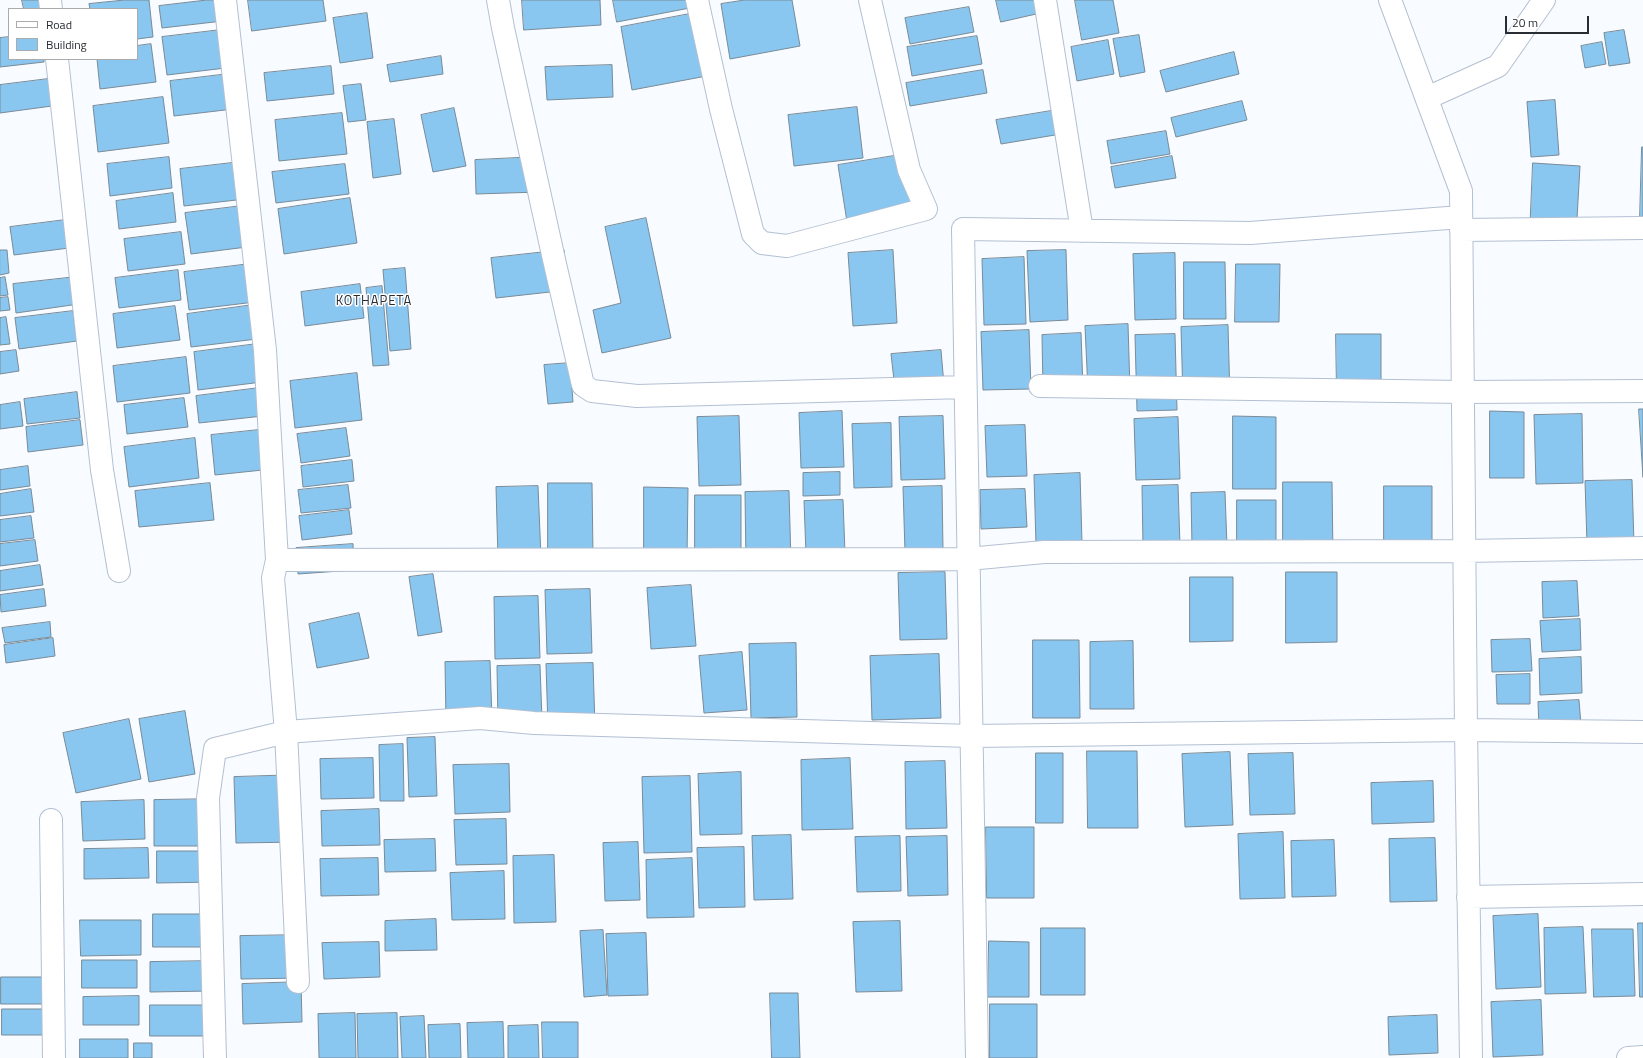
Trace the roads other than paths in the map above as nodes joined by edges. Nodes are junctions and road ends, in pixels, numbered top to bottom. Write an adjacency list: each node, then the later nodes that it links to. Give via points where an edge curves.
1 (225, 0): 20 (street, via 265,350)
2 (498, 0): 14 (street, via 583,385 592,391 637,396)
3 (697, 0): 4 (street, via 721,109 753,234 762,243 787,246 926,209 909,170)
4 (870, 0)
5 (1045, 0): 12 (street)
6 (1390, 0): 9 (street)
7 (1544, 0): 9 (street, via 1498,66)
8 (57, 60): 21 (street, via 102,470)
9 (1426, 98): 10 (street, via 1461,191)
10 (1461, 223): 11 (street); 12 (street, via 1250,233); 16 (street)
11 (1643, 228)
12 (1082, 231): 14 (street, via 963,229)
13 (1040, 386): 16 (street)
14 (965, 387): 19 (street)
15 (1643, 391): 16 (street)
16 (1463, 392): 18 (street)
17 (1643, 548): 18 (street)
18 (1464, 551): 19 (street, via 1044,552); 22 (street)
19 (968, 558): 20 (street); 25 (street)
20 (277, 560): 23 (street, via 273,578)
21 (119, 571)
22 (1466, 730): 24 (street); 25 (street); 28 (street)
23 (286, 732): 25 (street, via 480,718 534,723); 29 (street); 32 (street, via 215,750 208,798)
24 (1643, 732)
25 (971, 736): 33 (street)
26 (50, 820): 31 (street)
27 (1643, 894): 28 (street)
28 (1468, 897): 34 (street)
29 (298, 982)
30 (1643, 1057): 35 (street)
31 (54, 1058)
32 (214, 1058)
33 (977, 1058)
34 (1471, 1058)
35 (1628, 1058)

